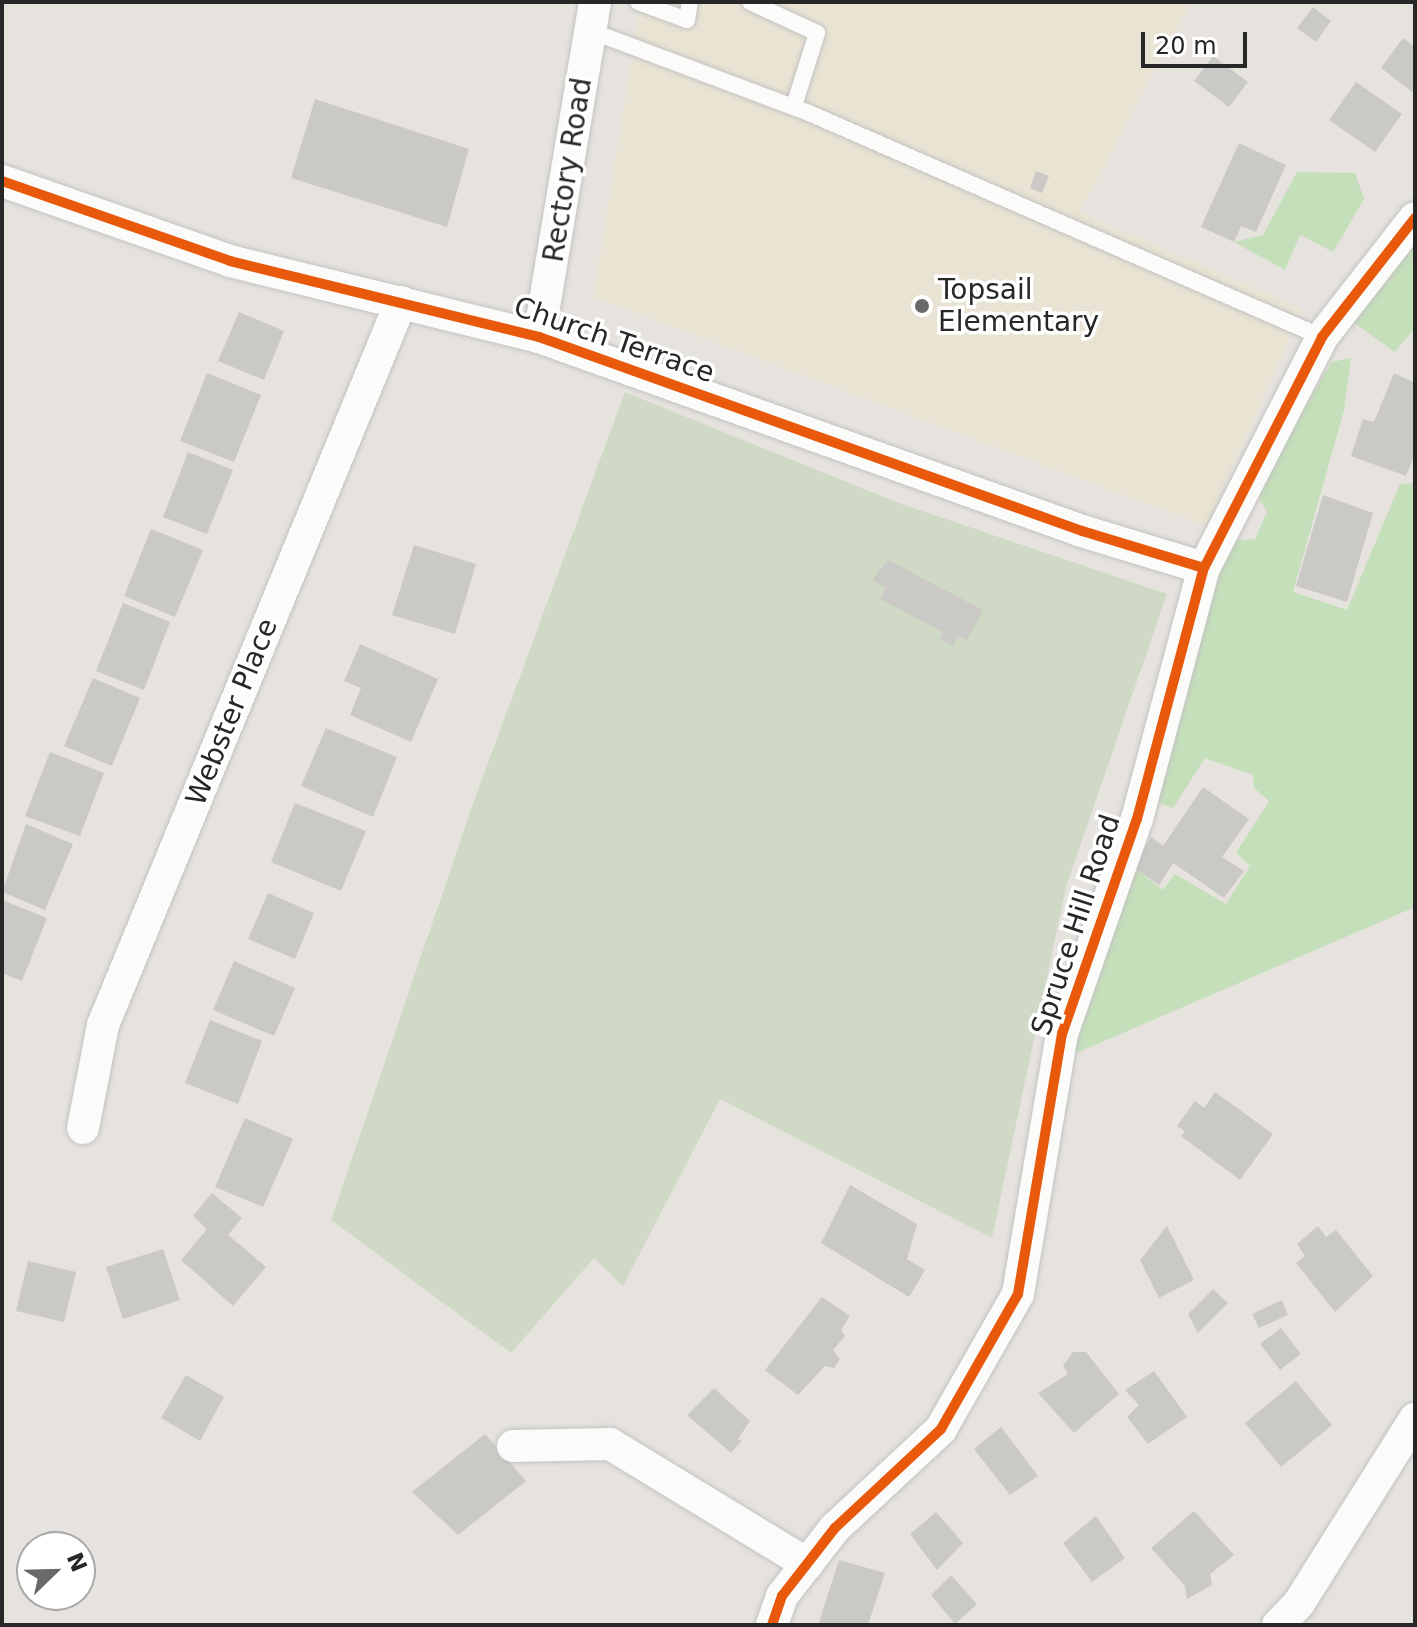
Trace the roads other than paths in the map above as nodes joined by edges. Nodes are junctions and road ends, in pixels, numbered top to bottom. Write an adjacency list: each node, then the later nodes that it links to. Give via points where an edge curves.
1 (638, 2): 2 (lane, via 687,20)
2 (690, 2)
3 (750, 2): 5 (lane, via 817,33)
4 (593, 16): 5 (lane); 9 (street, Rectory Road)
5 (794, 106): 10 (lane)
6 (2, 181): 8 (street, Church Terrace, via 230,261)
7 (1415, 218): 10 (street, Spruce Hill Road)
8 (401, 302): 9 (street, Church Terrace); 12 (street, Webster Place, via 103,1025)
9 (539, 337): 11 (street, Church Terrace, via 1082,531)
10 (1322, 337): 11 (street, Spruce Hill Road)
11 (1204, 568): 15 (street, Spruce Hill Road, via 1137,819 1062,1034 1018,1294 941,1429 835,1528)
12 (83, 1128)
13 (1415, 1419): 17 (street, via 1299,1603)
14 (513, 1446): 15 (street, via 610,1444)
15 (807, 1564): 16 (street, Spruce Hill Road, via 782,1596)
16 (772, 1625)
17 (1278, 1625)

